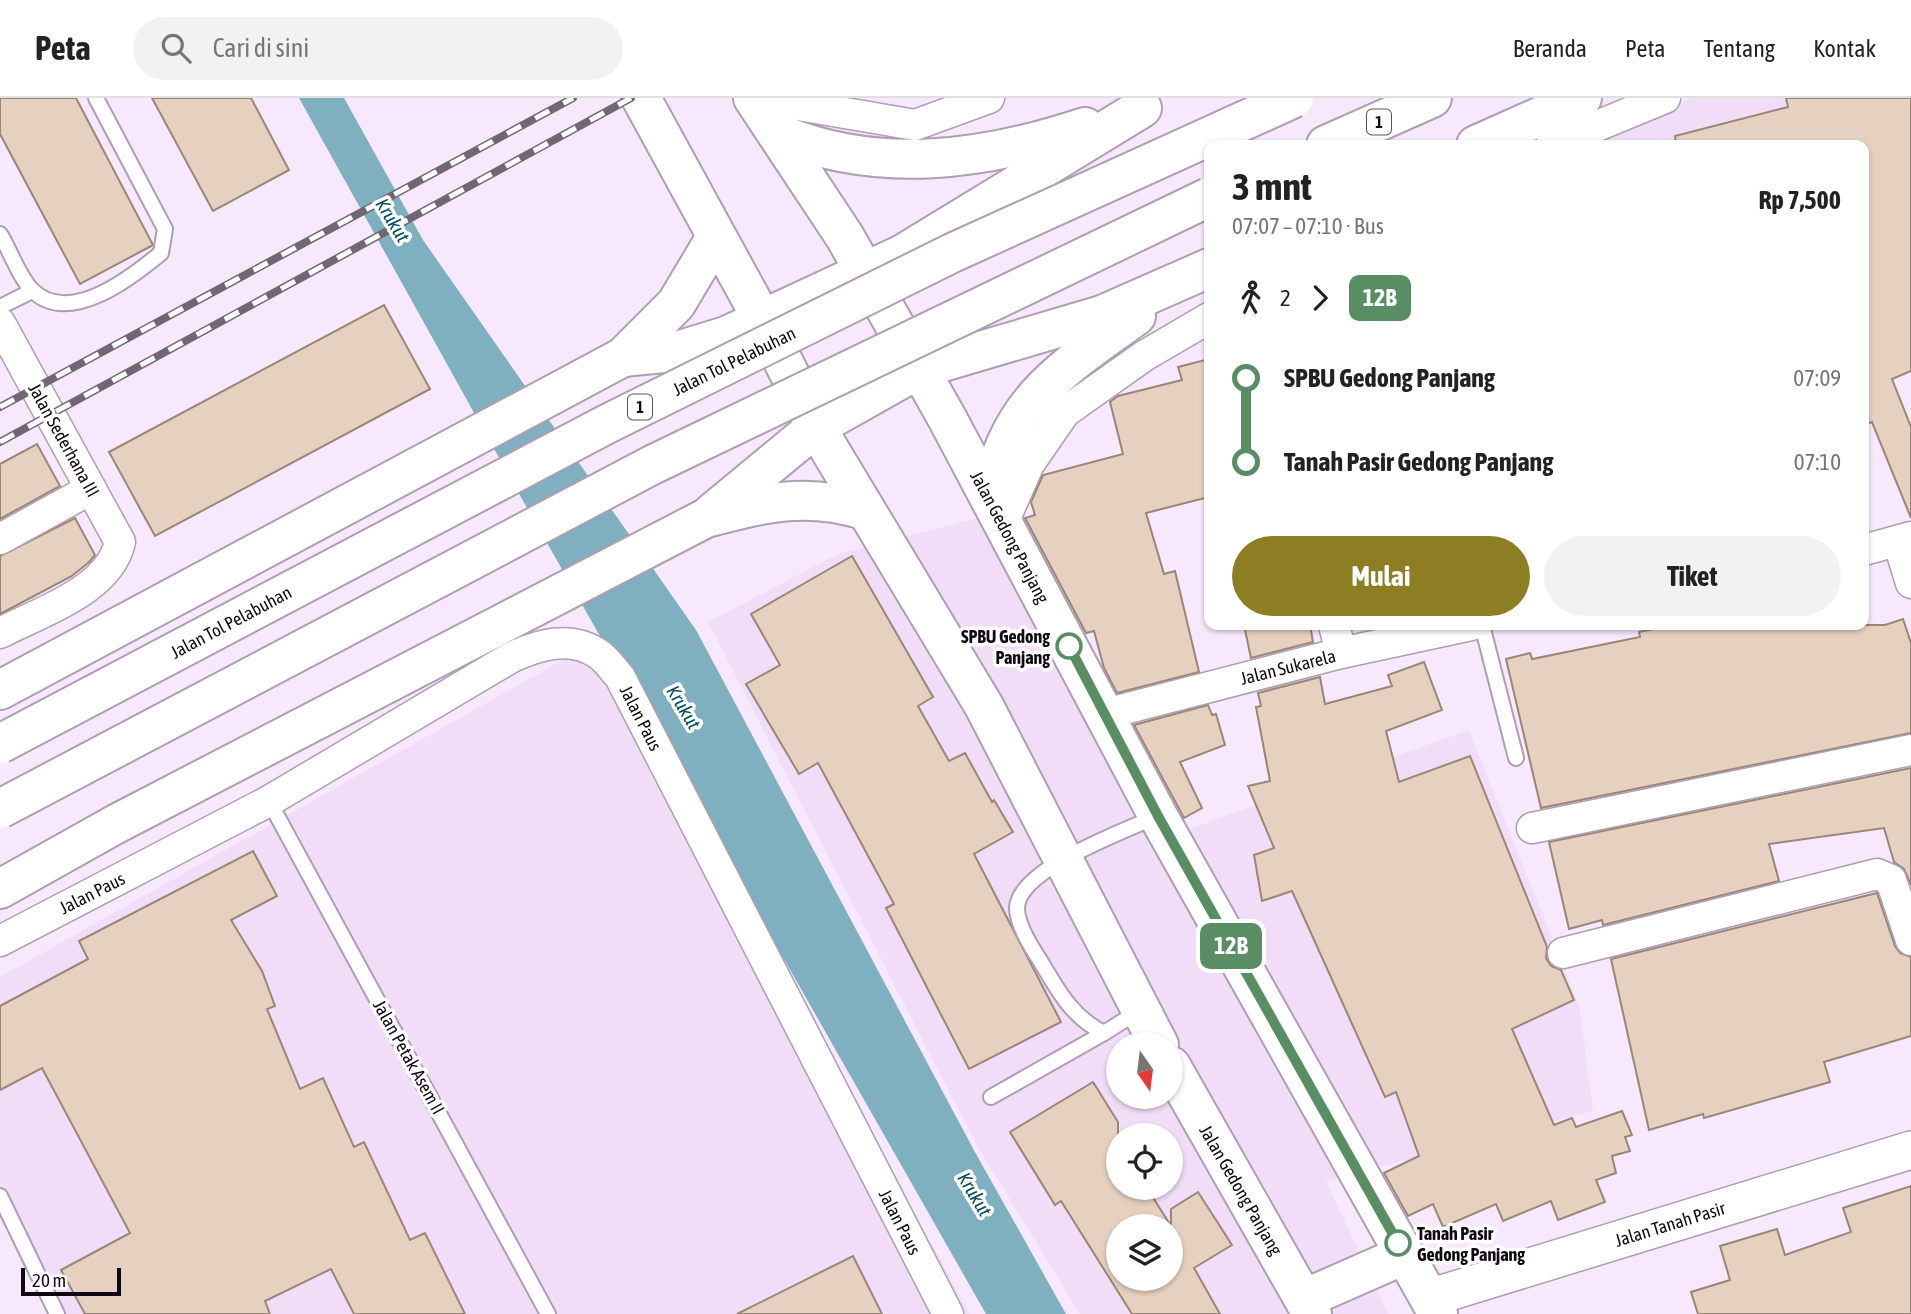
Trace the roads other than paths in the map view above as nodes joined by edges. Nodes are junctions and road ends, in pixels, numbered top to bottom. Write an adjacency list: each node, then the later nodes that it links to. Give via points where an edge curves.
1 (96, 98): 19 (lane, via 165,229 161,253 133,276 83,301 60,305)
2 (642, 98): 16 (main road)
3 (756, 98): 4 (street, via 915,125); 10 (main road, Jalan Gedong Panjang)
4 (989, 98)
5 (1294, 98): 41 (main road, Jalan Tol Pelabuhan / 1, bridge, via 952,253 607,424)
6 (1432, 98): 11 (main road, 1)
7 (1582, 98): 12 (main road)
8 (1665, 98): 13 (street)
9 (1153, 103): 10 (main road, via 1025,146 900,160 852,156); 17 (main road, via 961,221)
10 (780, 134): 17 (main road, Jalan Gedong Panjang)
11 (1337, 140)
12 (1487, 140)
13 (1563, 140)
14 (1204, 199): 45 (main road, bridge, via 652,465)
15 (0, 234): 19 (lane)
16 (716, 237): 21 (main road); 24 (main road, via 676,304)
17 (864, 272): 21 (main road); 25 (main road, Jalan Gedong Panjang)
18 (1201, 273): 25 (main road, via 1102,315); 29 (main road, via 1069,364 1034,395 1002,451)
19 (32, 291): 20 (lane)
20 (0, 307)
21 (762, 319): 24 (main road, via 674,352); 26 (main road)
22 (1204, 321): 29 (street, via 1144,356 1065,412)
23 (0, 323): 27 (street, Jalan Sederhana III)
24 (614, 362): 39 (main road)
25 (919, 369): 26 (main road); 29 (main road, Jalan Gedong Panjang)
26 (816, 427): 28 (main road); 30 (main road)
27 (91, 489): 31 (street); 37 (street, Jalan Sederhana III, via 118,536 116,557 88,588)
28 (864, 510): 30 (main road, via 823,499 774,503); 48 (main road, via 984,706)
29 (996, 510): 40 (main road, Jalan Gedong Panjang)
30 (696, 523): 49 (main road)
31 (0, 539)
32 (1905, 539): 33 (street); 34 (street)
33 (1869, 549)
34 (1911, 583)
35 (1423, 630): 38 (street, Jalan Sukarela)
36 (1483, 630): 43 (lane)
37 (0, 633)
38 (1337, 639): 40 (street, Jalan Sukarela)
39 (0, 690)
40 (1105, 714): 46 (main road, Jalan Gedong Panjang)
41 (0, 744)
42 (1911, 750): 47 (street)
43 (1517, 758)
44 (269, 801): 51 (street, Jalan Paus); 64 (lane, Jalan Petak Asem II); 65 (street, Jalan Paus, via 539,644 570,643 597,653 620,677)
45 (0, 809)
46 (1158, 816): 48 (lane); 60 (main road, Jalan Gedong Panjang)
47 (1532, 828)
48 (1062, 860): 53 (main road); 55 (lane, via 1022,891 1017,909 1037,956 1068,1006 1083,1023)
49 (0, 889)
50 (1911, 940): 52 (street, via 1891,880 1877,874)
51 (0, 941)
52 (1563, 953)
53 (1139, 1011): 54 (main road); 55 (lane)
54 (1151, 1032)
55 (1104, 1033): 57 (lane)
56 (1183, 1087): 62 (main road, Jalan Gedong Panjang)
57 (991, 1097)
58 (1911, 1150): 61 (street, Jalan Tanah Pasir)
59 (0, 1196): 63 (lane)
60 (1404, 1255): 61 (main road, Jalan Gedong Panjang); 62 (main road)
61 (1434, 1306)
62 (1308, 1307)
63 (57, 1314)
64 (548, 1314)
65 (948, 1314)

